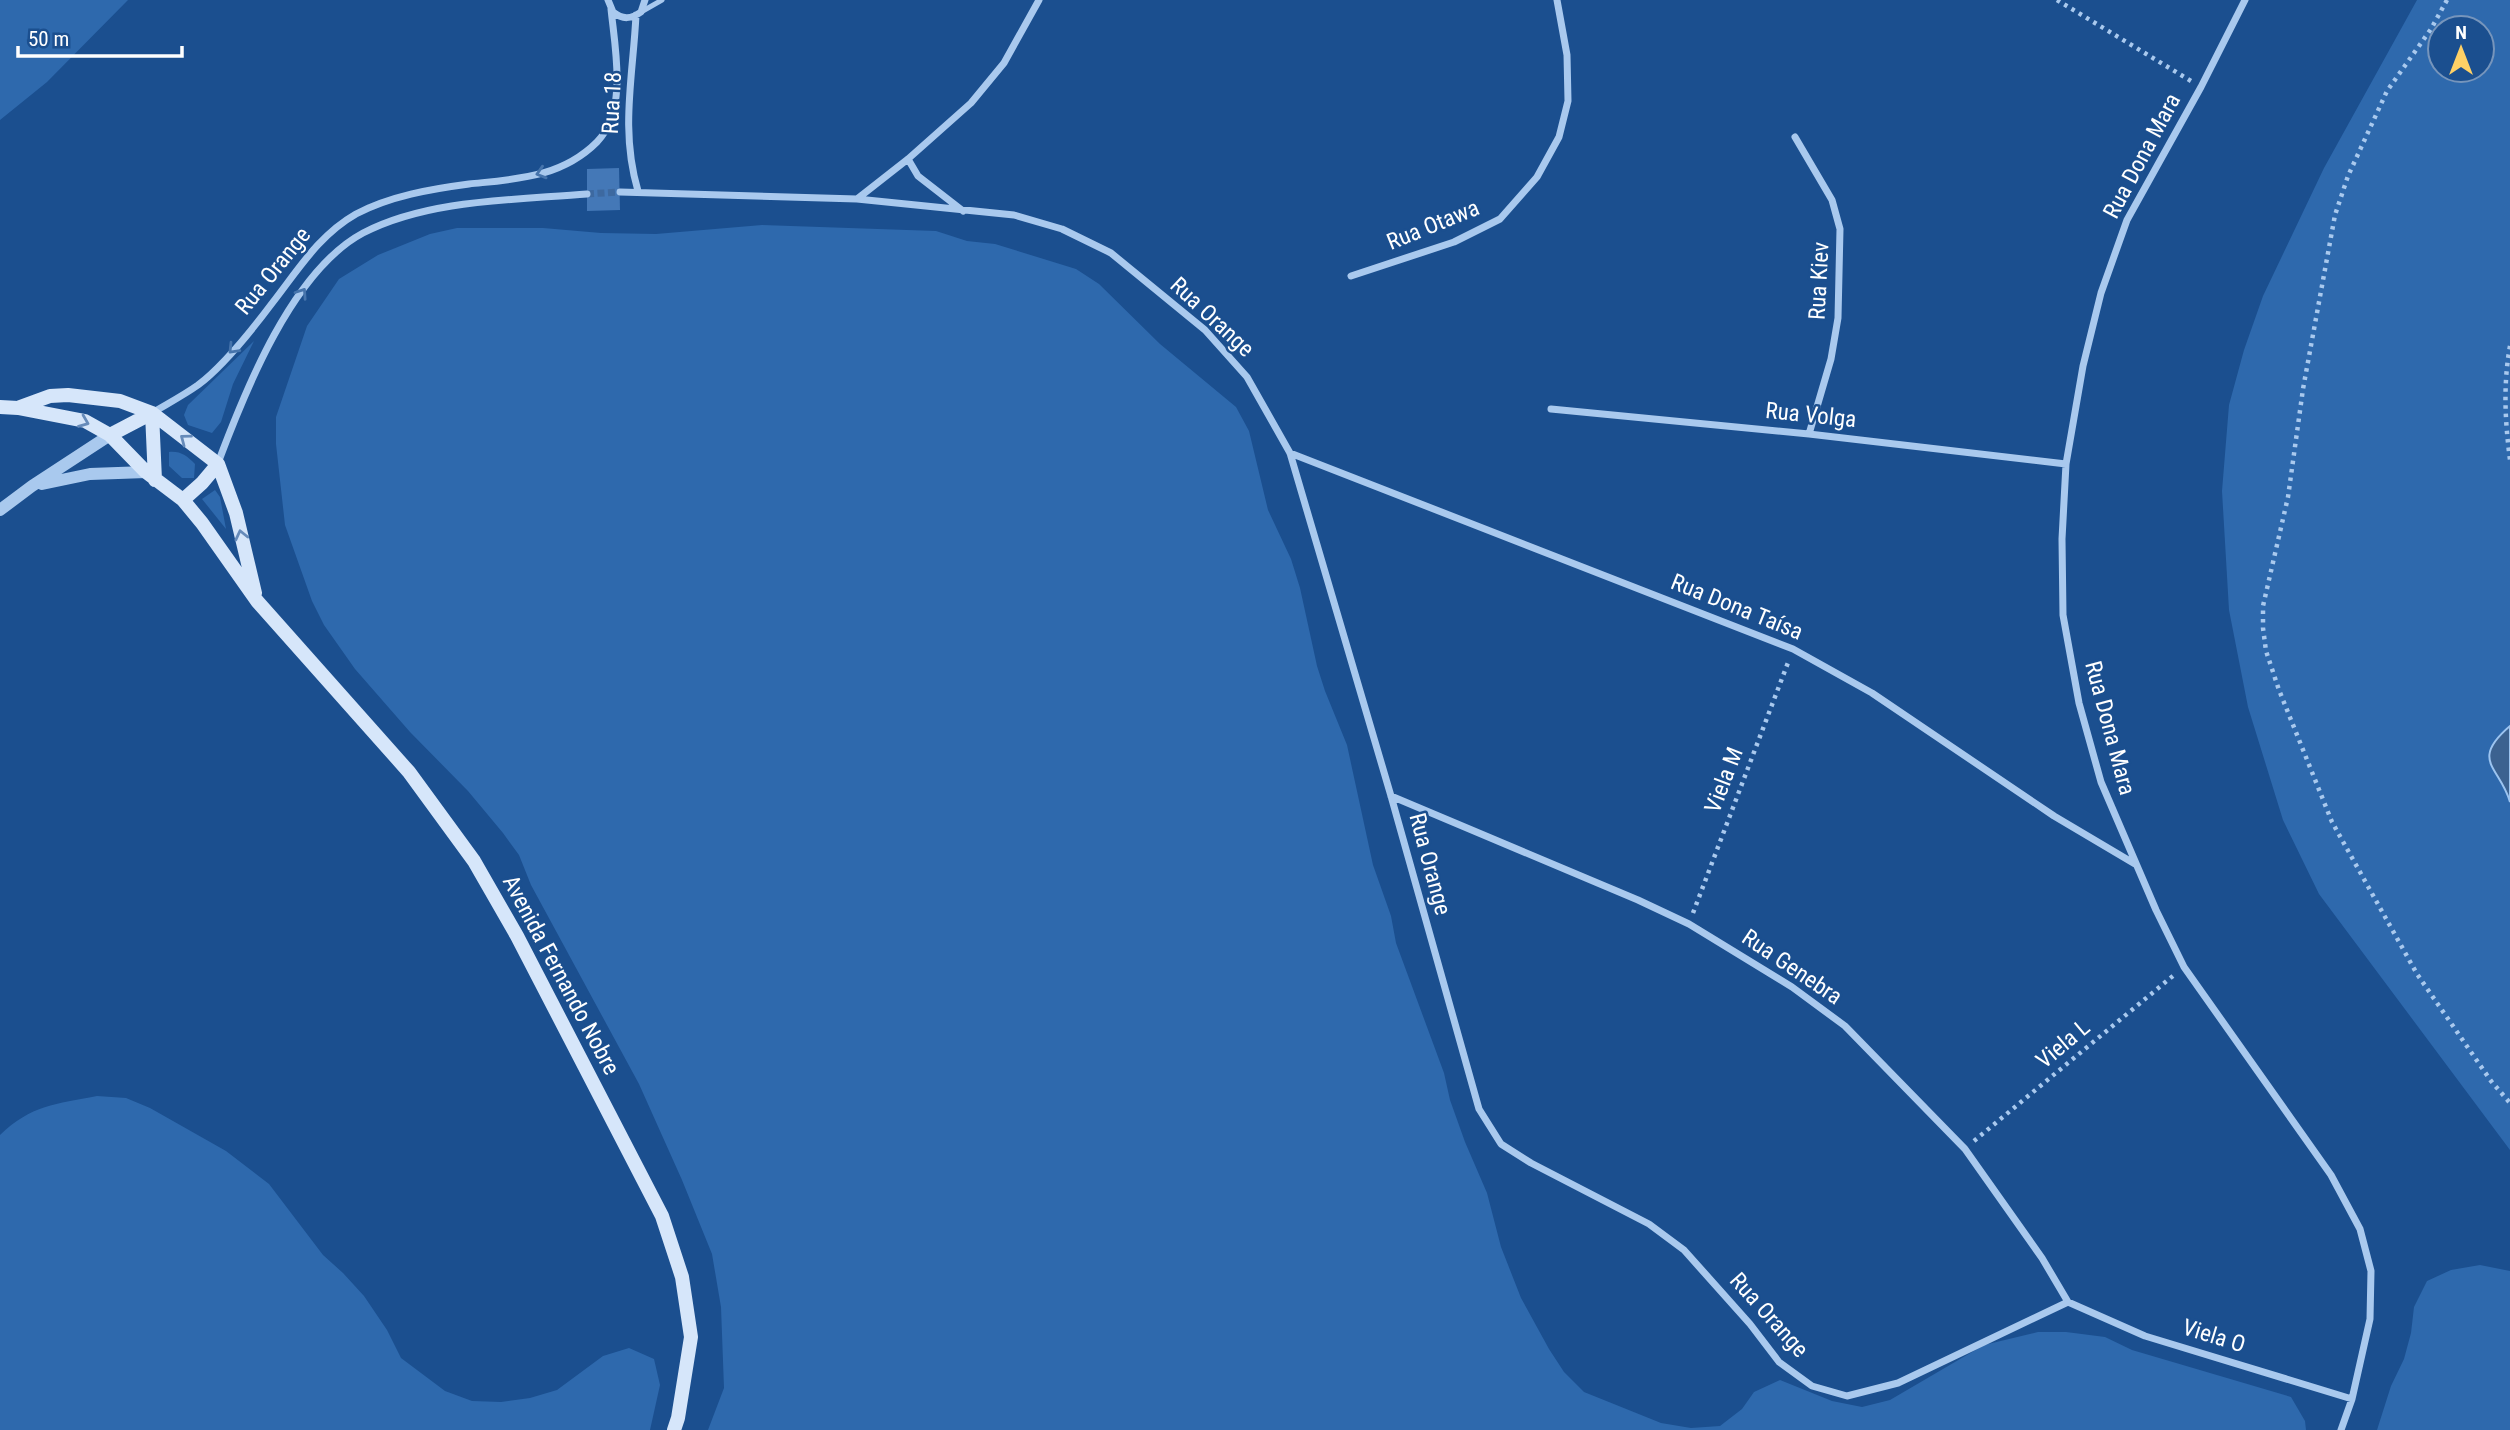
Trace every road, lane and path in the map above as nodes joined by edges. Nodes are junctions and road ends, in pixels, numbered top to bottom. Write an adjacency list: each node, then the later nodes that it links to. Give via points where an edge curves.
1 (645, 0): 9 (street, Rua 18)
2 (662, 0): 9 (lane)
3 (1039, 0): 13 (street, via 1004,63 971,103)
4 (1557, 0): 19 (street, Rua Otawa, via 1567,55 1568,101 1559,137 1537,177 1500,219 1454,242)
5 (2057, 0): 10 (path)
6 (2245, 0): 10 (street, Rua Dona Mara)
7 (2448, 0): 41 (path, via 2387,91 2335,215 2288,497 2263,606 2263,628 2279,690 2332,821 2417,975)
8 (609, 2): 9 (street, via 618,16); 12 (street, Rua 18, via 618,70 612,119)
9 (639, 13): 14 (street, Rua 18, via 628,114 630,163)
10 (2201, 87): 30 (street, Rua Dona Mara, via 2127,220 2095,317)
11 (1795, 137): 25 (street, Rua Kiev, via 1832,200 1840,229 1838,318)
12 (599, 139): 24 (street, Rua Orange, one-way to 24, via 562,167 506,182 421,192 355,215 301,262 241,341 199,384)
13 (908, 159): 17 (street); 18 (street, via 918,176)
14 (638, 191): 15 (street); 17 (street)
15 (620, 192)
16 (587, 194): 29 (street, Rua Orange, one-way to 16, via 277,330 313,276 362,233 400,218 461,205)
17 (857, 199): 18 (street, Rua Orange)
18 (964, 212): 27 (street, Rua Orange, via 1014,215 1062,229 1111,253 1205,330 1247,377)
19 (1351, 276)
20 (2510, 346): 28 (path, via 2504,405)
21 (0, 407): 22 (main road, Avenida Fernando Nobre)
22 (18, 408): 24 (main road, via 50,396 68,395 120,401); 26 (main road, Avenida Fernando Nobre, one-way to 26, via 65,415)
23 (1550, 409): 25 (street, Rua Volga)
24 (152, 413): 26 (main road); 29 (main road, one-way to 24); 31 (main road)
25 (1809, 434): 30 (street, Rua Volga)
26 (110, 435): 31 (main road, Avenida Fernando Nobre); 32 (street)
27 (1290, 453): 36 (street, Rua Dona Taísa); 37 (street, Rua Orange)
28 (2510, 460)
29 (218, 464): 33 (main road); 35 (main road, Avenida Fernando Nobre, one-way to 29, via 236,513)
30 (2066, 464): 38 (street, Rua Dona Mara, via 2063,615 2079,703 2101,782)
31 (151, 476): 32 (street, via 90,474); 33 (main road, Avenida Fernando Nobre)
32 (32, 486): 34 (street)
33 (183, 499): 35 (main road, Avenida Fernando Nobre)
34 (0, 510)
35 (257, 601): 45 (main road, Avenida Fernando Nobre, via 409,772 474,861 662,1216 682,1277 691,1337)
36 (1793, 649): 38 (street, Rua Dona Taísa, via 1872,693 2054,816); 39 (path, Viela M)
37 (1391, 796): 39 (street, Rua Genebra); 43 (street, Rua Orange, via 1479,1109 1501,1144 1650,1224 1684,1250 1779,1362 1812,1386 1847,1396 1868,1392 1898,1383)
38 (2135, 864): 40 (street, Rua Dona Mara)
39 (1689, 924): 42 (street, Rua Genebra, via 1793,987 1845,1026)
40 (2183, 967): 42 (path, Viela L); 44 (street, Rua Dona Mara, via 2331,1175 2360,1229 2371,1271 2370,1320)
41 (2510, 1103)
42 (1965, 1149): 43 (street, Rua Genebra)
43 (2068, 1302): 44 (street, Viela O, via 2146,1336)
44 (2352, 1399): 46 (street, Rua Dona Mara)
45 (674, 1430)
46 (2342, 1430)

